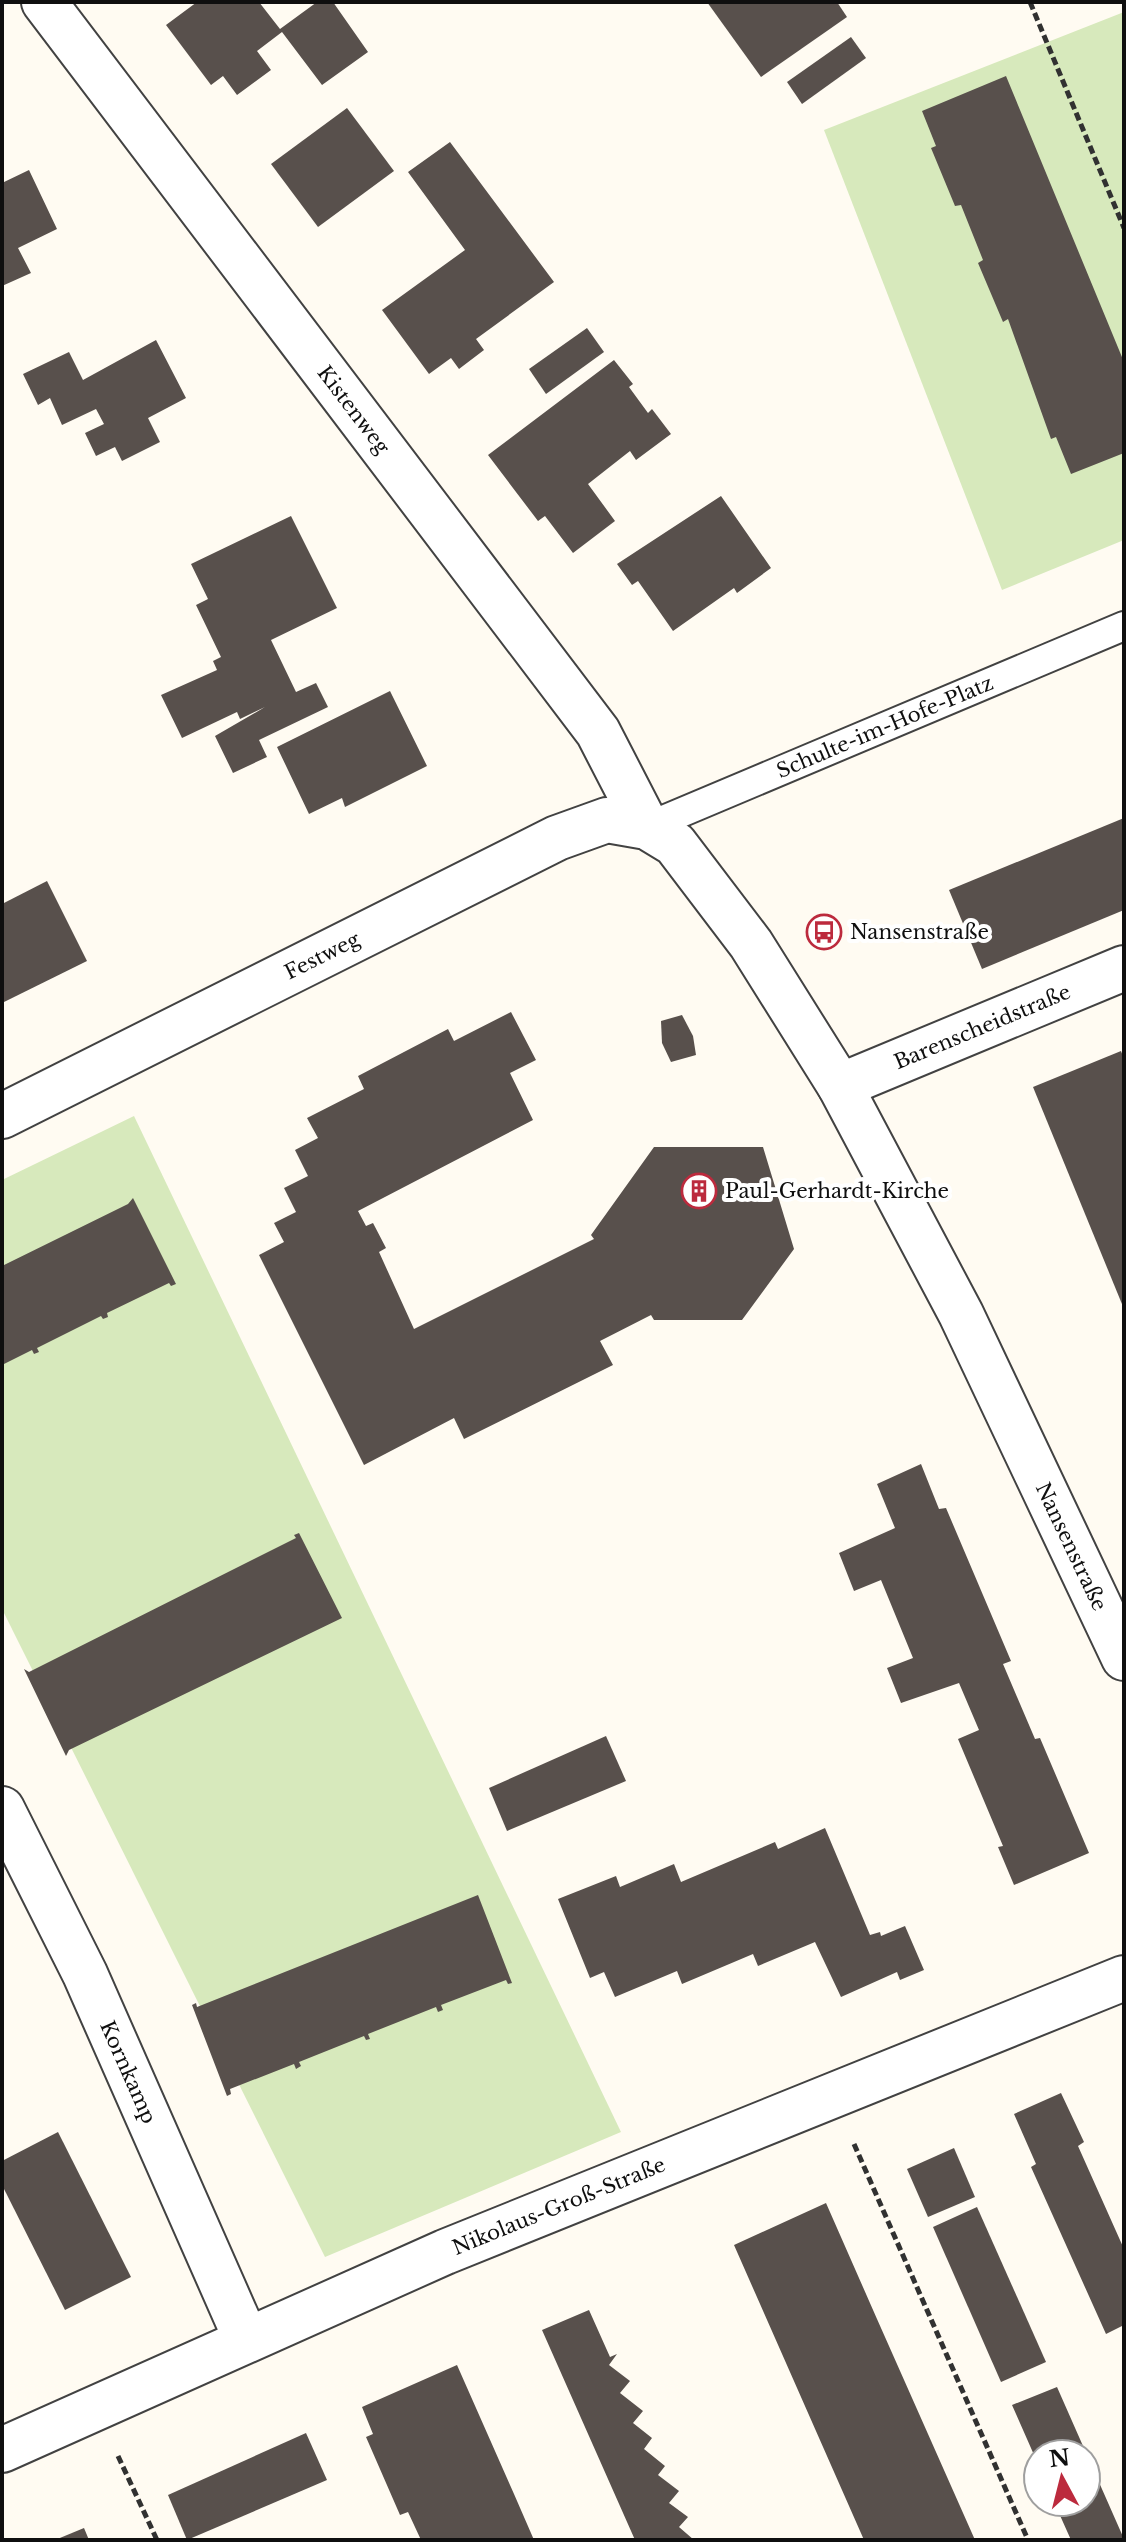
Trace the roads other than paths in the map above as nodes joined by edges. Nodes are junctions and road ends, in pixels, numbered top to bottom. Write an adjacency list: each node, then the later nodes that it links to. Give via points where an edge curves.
1 (44, 2): 3 (street, Kistenweg, via 598,732)
2 (1124, 626): 3 (lane, Schulte-im-Hofe-Platz)
3 (647, 827): 5 (street, Nansenstraße, via 675,844 751,944); 6 (street, Festweg, via 607,820 557,838)
4 (1124, 968): 5 (street, Barenscheidstraße)
5 (840, 1086): 7 (street, Nansenstraße, via 961,1314)
6 (2, 1116)
7 (1124, 1658)
8 (2, 1809): 10 (street, Kornkamp, via 85,1974)
9 (1124, 1978): 10 (street, Nikolaus-Groß-Straße, via 445,2252)
10 (246, 2339): 11 (street, Nikolaus-Groß-Straße)
11 (2, 2450)

